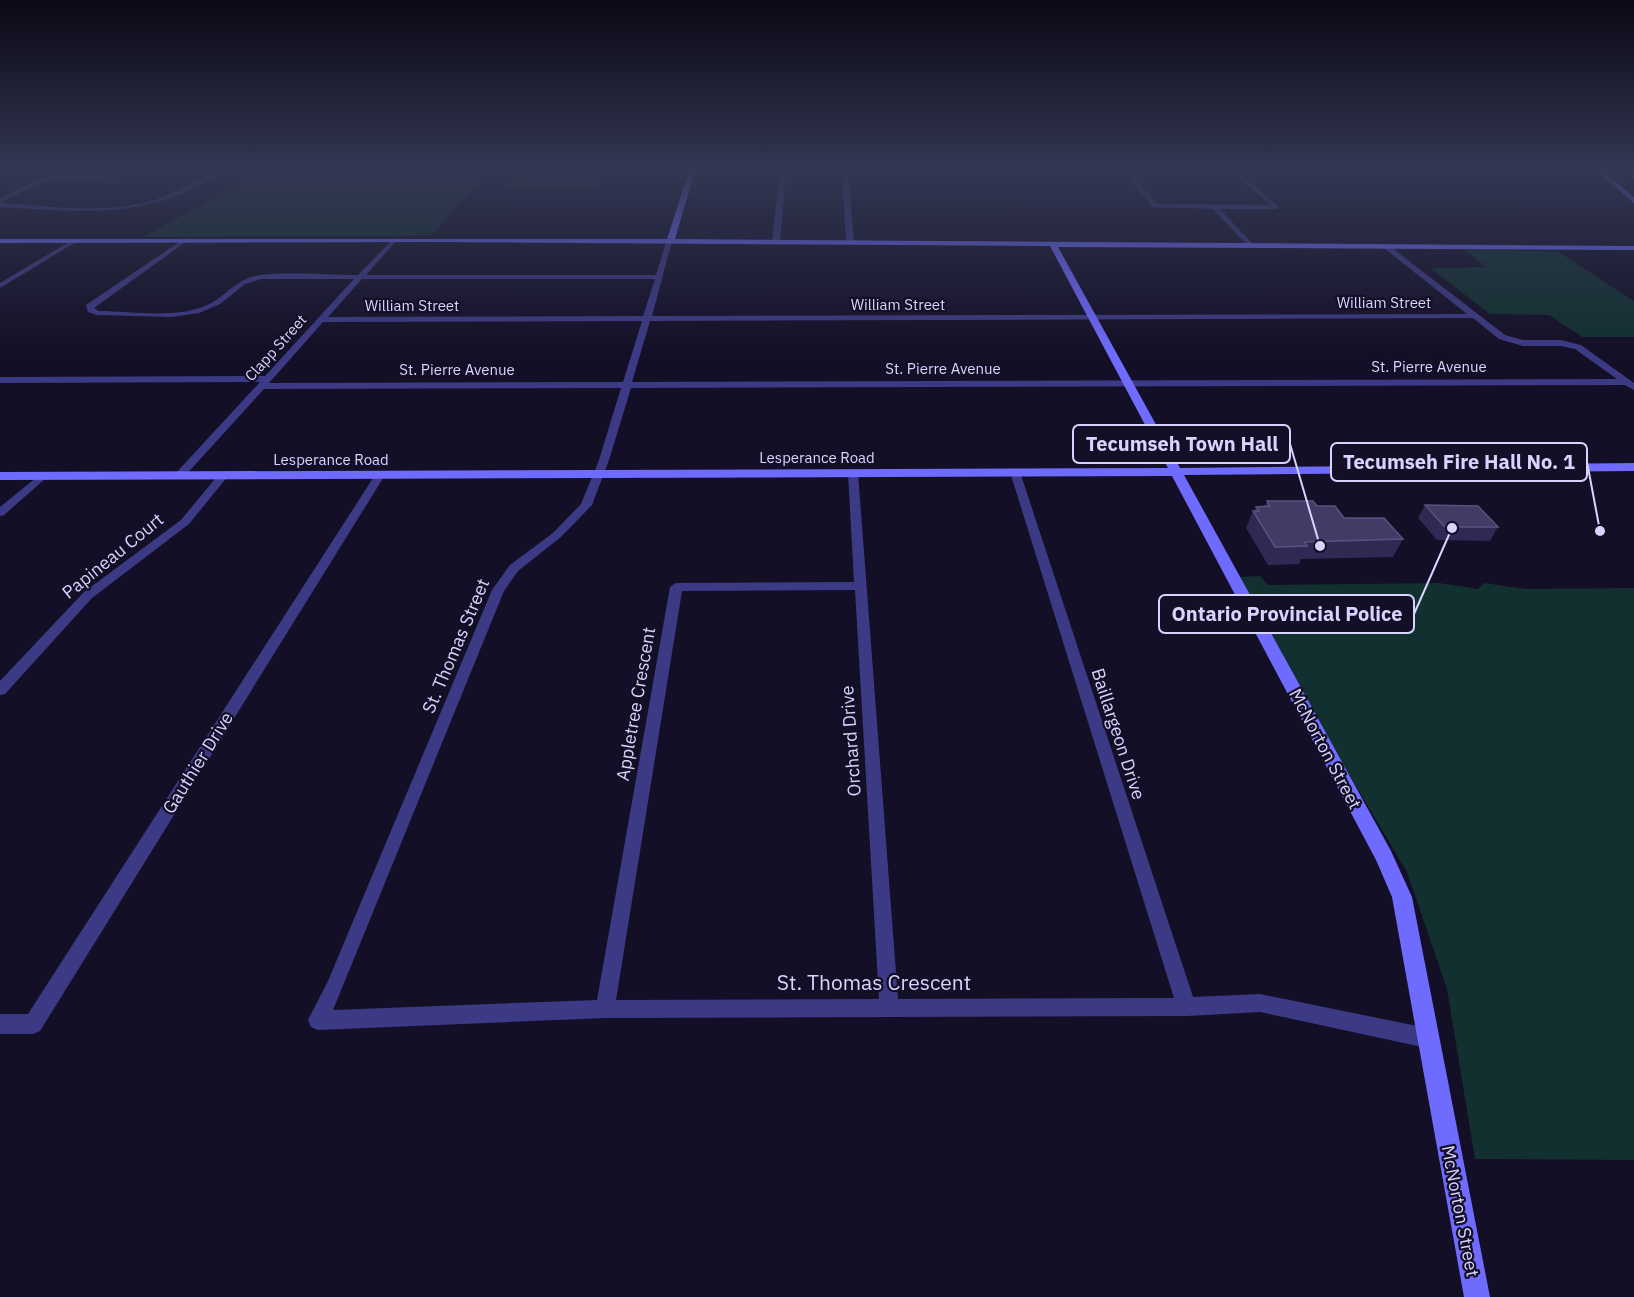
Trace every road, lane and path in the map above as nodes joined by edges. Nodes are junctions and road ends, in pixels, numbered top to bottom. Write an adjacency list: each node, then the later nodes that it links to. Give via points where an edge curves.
1 (673, 232): 9 (street, St. Thomas Street)
2 (777, 232): 10 (street)
3 (849, 232): 11 (street)
4 (1237, 232): 13 (street)
5 (185, 240): 6 (street); 8 (street); 17 (street, via 89,307 91,310 192,312 211,306 246,279)
6 (394, 240): 9 (street); 17 (street, Clapp Street)
7 (0, 241): 8 (street)
8 (74, 241): 18 (street)
9 (670, 242): 10 (street); 16 (street, St. Thomas Street)
10 (776, 242): 11 (street)
11 (850, 242): 12 (street)
12 (1053, 244): 13 (street); 20 (street, McNorton Street)
13 (1249, 245): 14 (street)
14 (1387, 246): 15 (street); 19 (street)
15 (1634, 248)
16 (659, 277): 17 (street); 21 (street, St. Thomas Street)
17 (360, 278): 22 (street, Clapp Street)
18 (0, 286)
19 (1476, 316): 20 (street, William Street); 26 (street, via 1502,337 1578,348)
20 (1092, 318): 21 (street, William Street); 25 (street, McNorton Street)
21 (646, 319): 22 (street, William Street); 27 (street, St. Thomas Street)
22 (320, 320): 24 (street, Clapp Street)
23 (0, 380): 24 (street, St. Pierre Avenue)
24 (263, 383): 27 (street, St. Pierre Avenue); 36 (street, Clapp Street)
25 (1127, 383): 26 (street, St. Pierre Avenue); 27 (street, St. Pierre Avenue); 30 (street, McNorton Street)
26 (1630, 384)
27 (627, 385): 31 (street, St. Thomas Street)
28 (1634, 467): 30 (street, Lesperance Road)
29 (1015, 472): 30 (street, Lesperance Road); 32 (street, Lesperance Road); 42 (street, Baillargeon Drive)
30 (1177, 472): 46 (street, McNorton Street, via 1402,897)
31 (599, 473): 32 (street, Lesperance Road); 33 (street, Lesperance Road); 44 (street, St. Thomas Street, via 586,506 574,521 514,568 498,590)
32 (853, 473): 39 (street, Orchard Drive)
33 (380, 475): 37 (street, Lesperance Road); 45 (street, Gauthier Drive, via 33,1024)
34 (0, 476): 35 (street, Lesperance Road)
35 (42, 476): 36 (street, Lesperance Road); 38 (street)
36 (179, 476): 37 (street, Lesperance Road)
37 (223, 476): 40 (street, Papineau Court, via 185,522 88,595)
38 (0, 513)
39 (860, 586): 41 (street, Orchard Drive); 43 (street, Appletree Crescent, via 676,587)
40 (0, 690)
41 (889, 1006): 42 (street, St. Thomas Crescent); 43 (street, St. Thomas Crescent)
42 (1186, 1006): 46 (street, St. Thomas Crescent, via 1260,1003)
43 (604, 1009): 44 (street, St. Thomas Crescent)
44 (318, 1020)
45 (0, 1024)
46 (1427, 1038): 47 (street, McNorton Street)
47 (1477, 1297)

